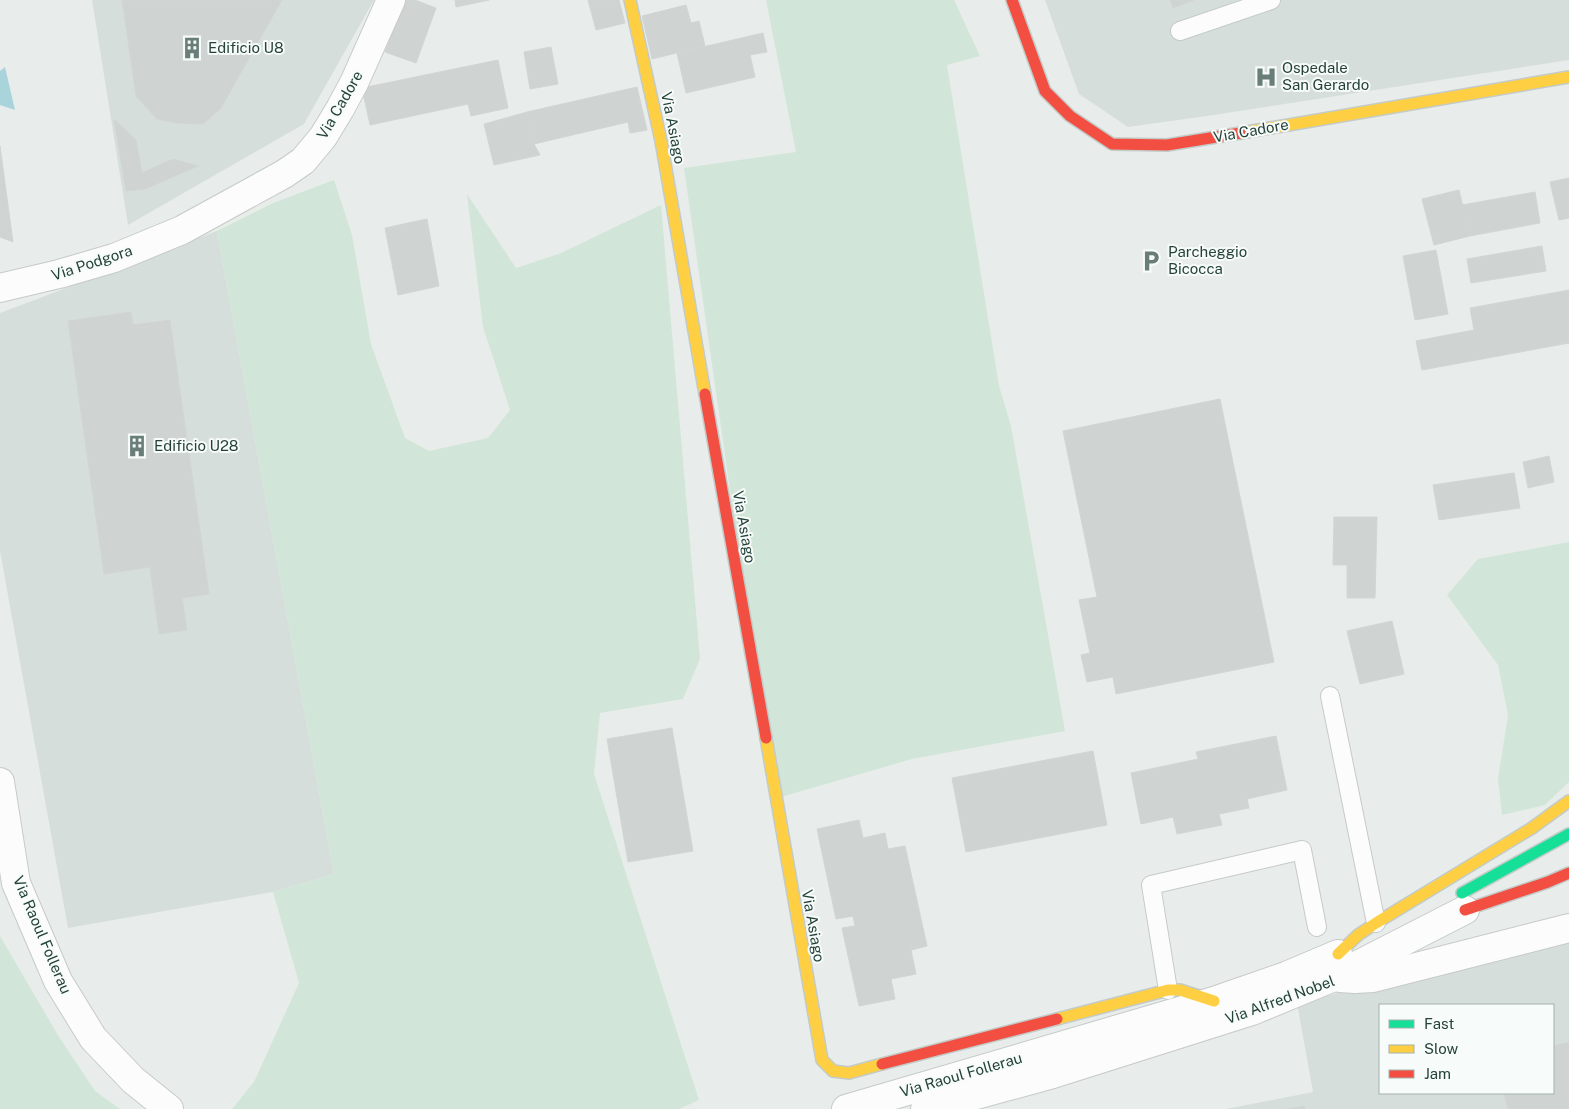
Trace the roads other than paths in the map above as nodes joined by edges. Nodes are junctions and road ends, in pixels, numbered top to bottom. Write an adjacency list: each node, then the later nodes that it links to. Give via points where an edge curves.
1 (391, 0): 7 (street, Via Cadore, via 354,83 324,137 302,161 284,174)
2 (630, 0): 22 (street, Via Asiago, via 661,141)
3 (1012, 0): 6 (street, Via Cadore, via 1045,91 1070,116 1112,144 1167,146)
4 (1271, 0): 5 (lane)
5 (1180, 30)
6 (1569, 77)
7 (182, 230): 8 (street, Via Podgora, via 114,258)
8 (0, 288)
9 (1330, 696): 18 (lane)
10 (0, 782): 24 (street, Via Raoul Follerau, via 16,882 58,981 93,1038 133,1080)
11 (1569, 801): 18 (street)
12 (1569, 834): 15 (street)
13 (1569, 873): 15 (street, via 1548,882)
14 (1516, 881): 15 (street)
15 (1460, 903): 19 (street)
16 (1317, 927): 20 (lane, via 1302,850 1151,885)
17 (1569, 928): 19 (street, Via Alfred Nobel, via 1373,978 1355,979)
18 (1377, 929): 19 (street, via 1358,935)
19 (1336, 966): 21 (street, Via Alfred Nobel, via 1286,976); 23 (street, Via Alfred Nobel, via 1252,1011)
20 (1168, 990): 21 (street, Via Alfred Nobel); 22 (street, Via Alfred Nobel, via 849,1073 832,1071)
21 (1214, 1001): 23 (street, Via Alfred Nobel)
22 (822, 1060)
23 (1050, 1062): 25 (street, Via Raoul Follerau); 26 (street, Via Raoul Follerau)
24 (169, 1109)
25 (846, 1109)
26 (925, 1109)

